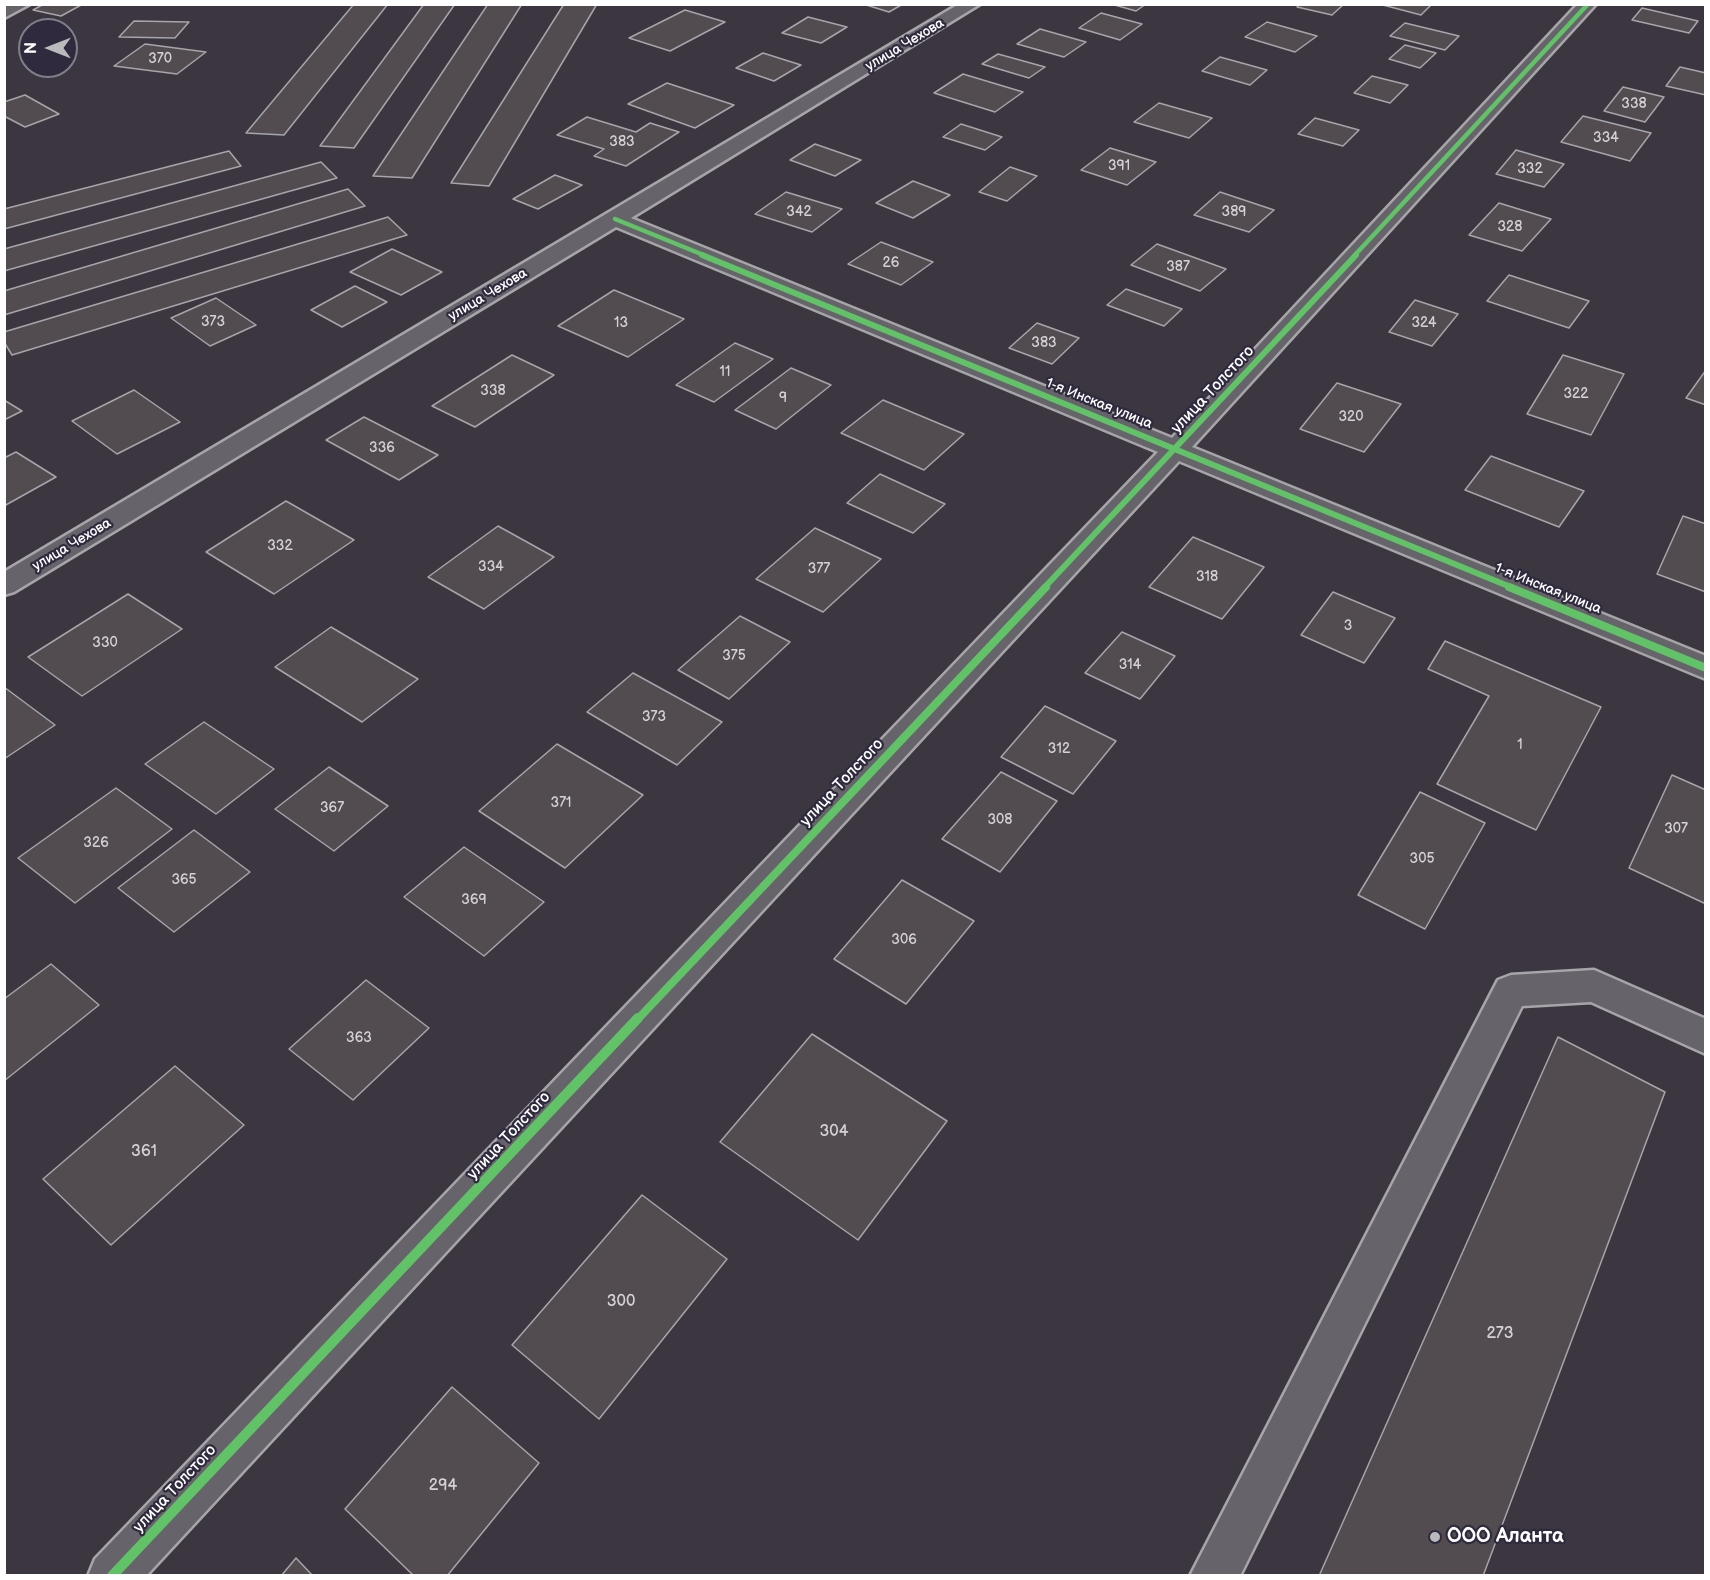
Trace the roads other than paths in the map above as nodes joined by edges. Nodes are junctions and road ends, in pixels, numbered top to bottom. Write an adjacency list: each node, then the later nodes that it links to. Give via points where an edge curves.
1 (22, 4): 4 (street)
2 (972, 4): 5 (street, улица Чехова)
3 (1588, 4): 6 (street, улица Толстого)
4 (4, 13)
5 (615, 219): 6 (street, 1-я Инская улица); 7 (street, улица Чехова)
6 (1175, 450): 8 (street, 1-я Инская улица); 10 (street, улица Толстого)
7 (4, 585)
8 (1706, 668)
9 (1706, 1037): 11 (street, via 1594,986 1510,991)
10 (112, 1575)
11 (1214, 1575)

